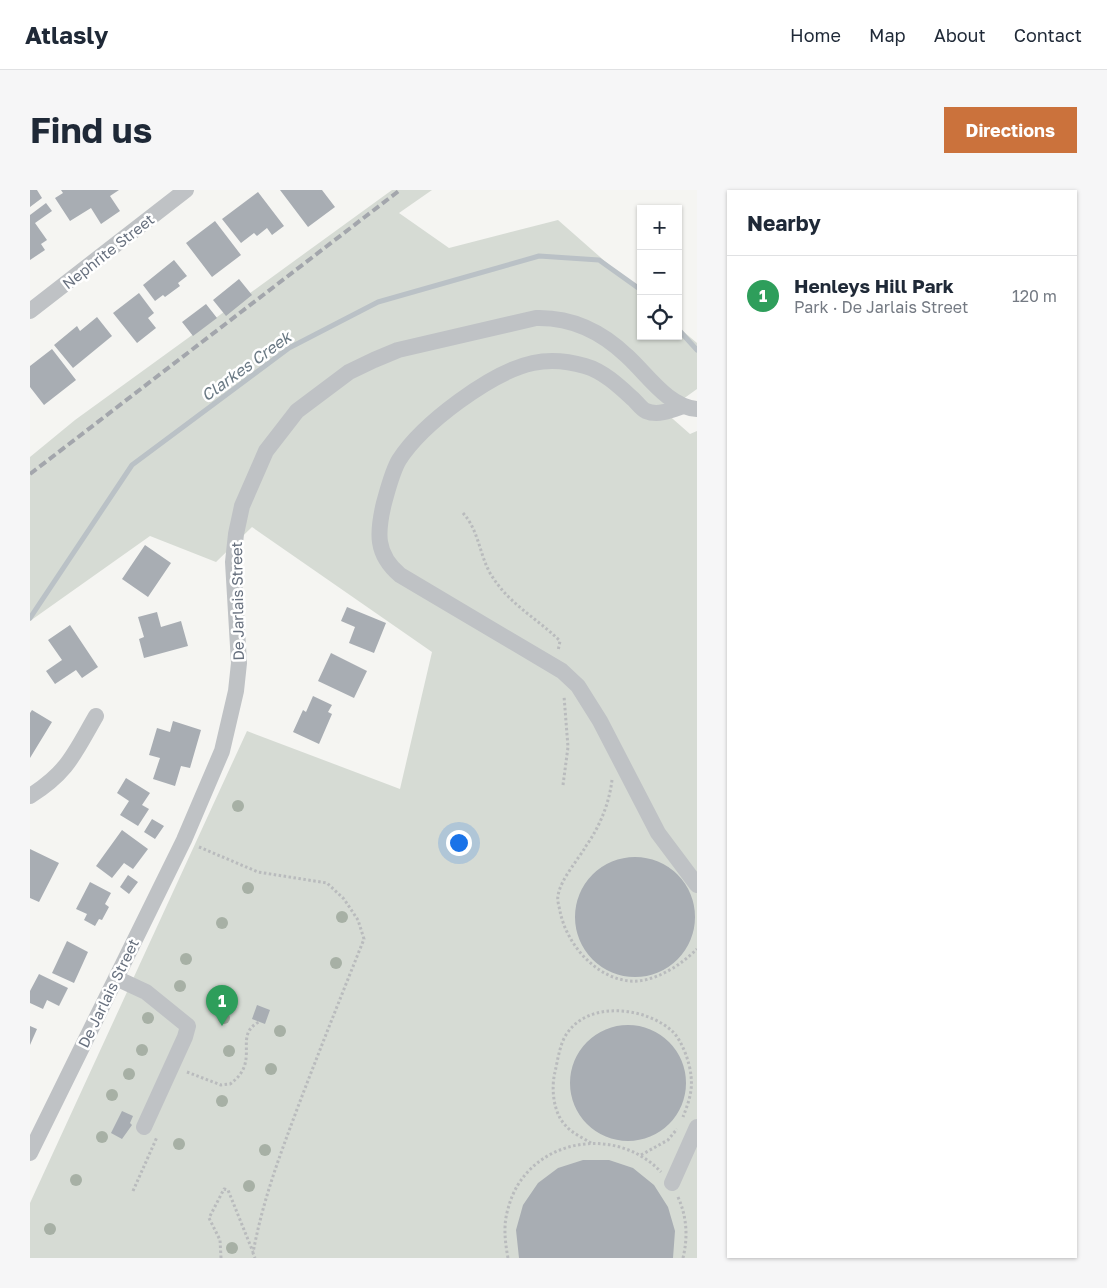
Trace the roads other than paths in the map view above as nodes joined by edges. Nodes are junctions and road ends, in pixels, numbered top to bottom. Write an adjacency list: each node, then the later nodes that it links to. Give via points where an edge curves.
1 (182, 192): 2 (street, Nephrite Street)
2 (30, 311)
3 (690, 407): 6 (street, via 664,412 646,411 596,370 575,363 552,360 524,366 458,401 415,440 399,460 379,527 384,558 400,575 562,670 578,686 658,832); 7 (street, De Jarlais Street, via 671,398 610,341 571,321 536,318 398,350 348,372 297,412 266,451 242,506 233,562 239,663 236,692 222,751 184,840)
4 (96, 716): 5 (street, via 67,767)
5 (30, 796)
6 (697, 885)
7 (116, 978): 8 (street, via 146,992 188,1026); 10 (street, De Jarlais Street)
8 (144, 1127)
9 (697, 1127): 11 (street)
10 (30, 1153)
11 (672, 1183)

